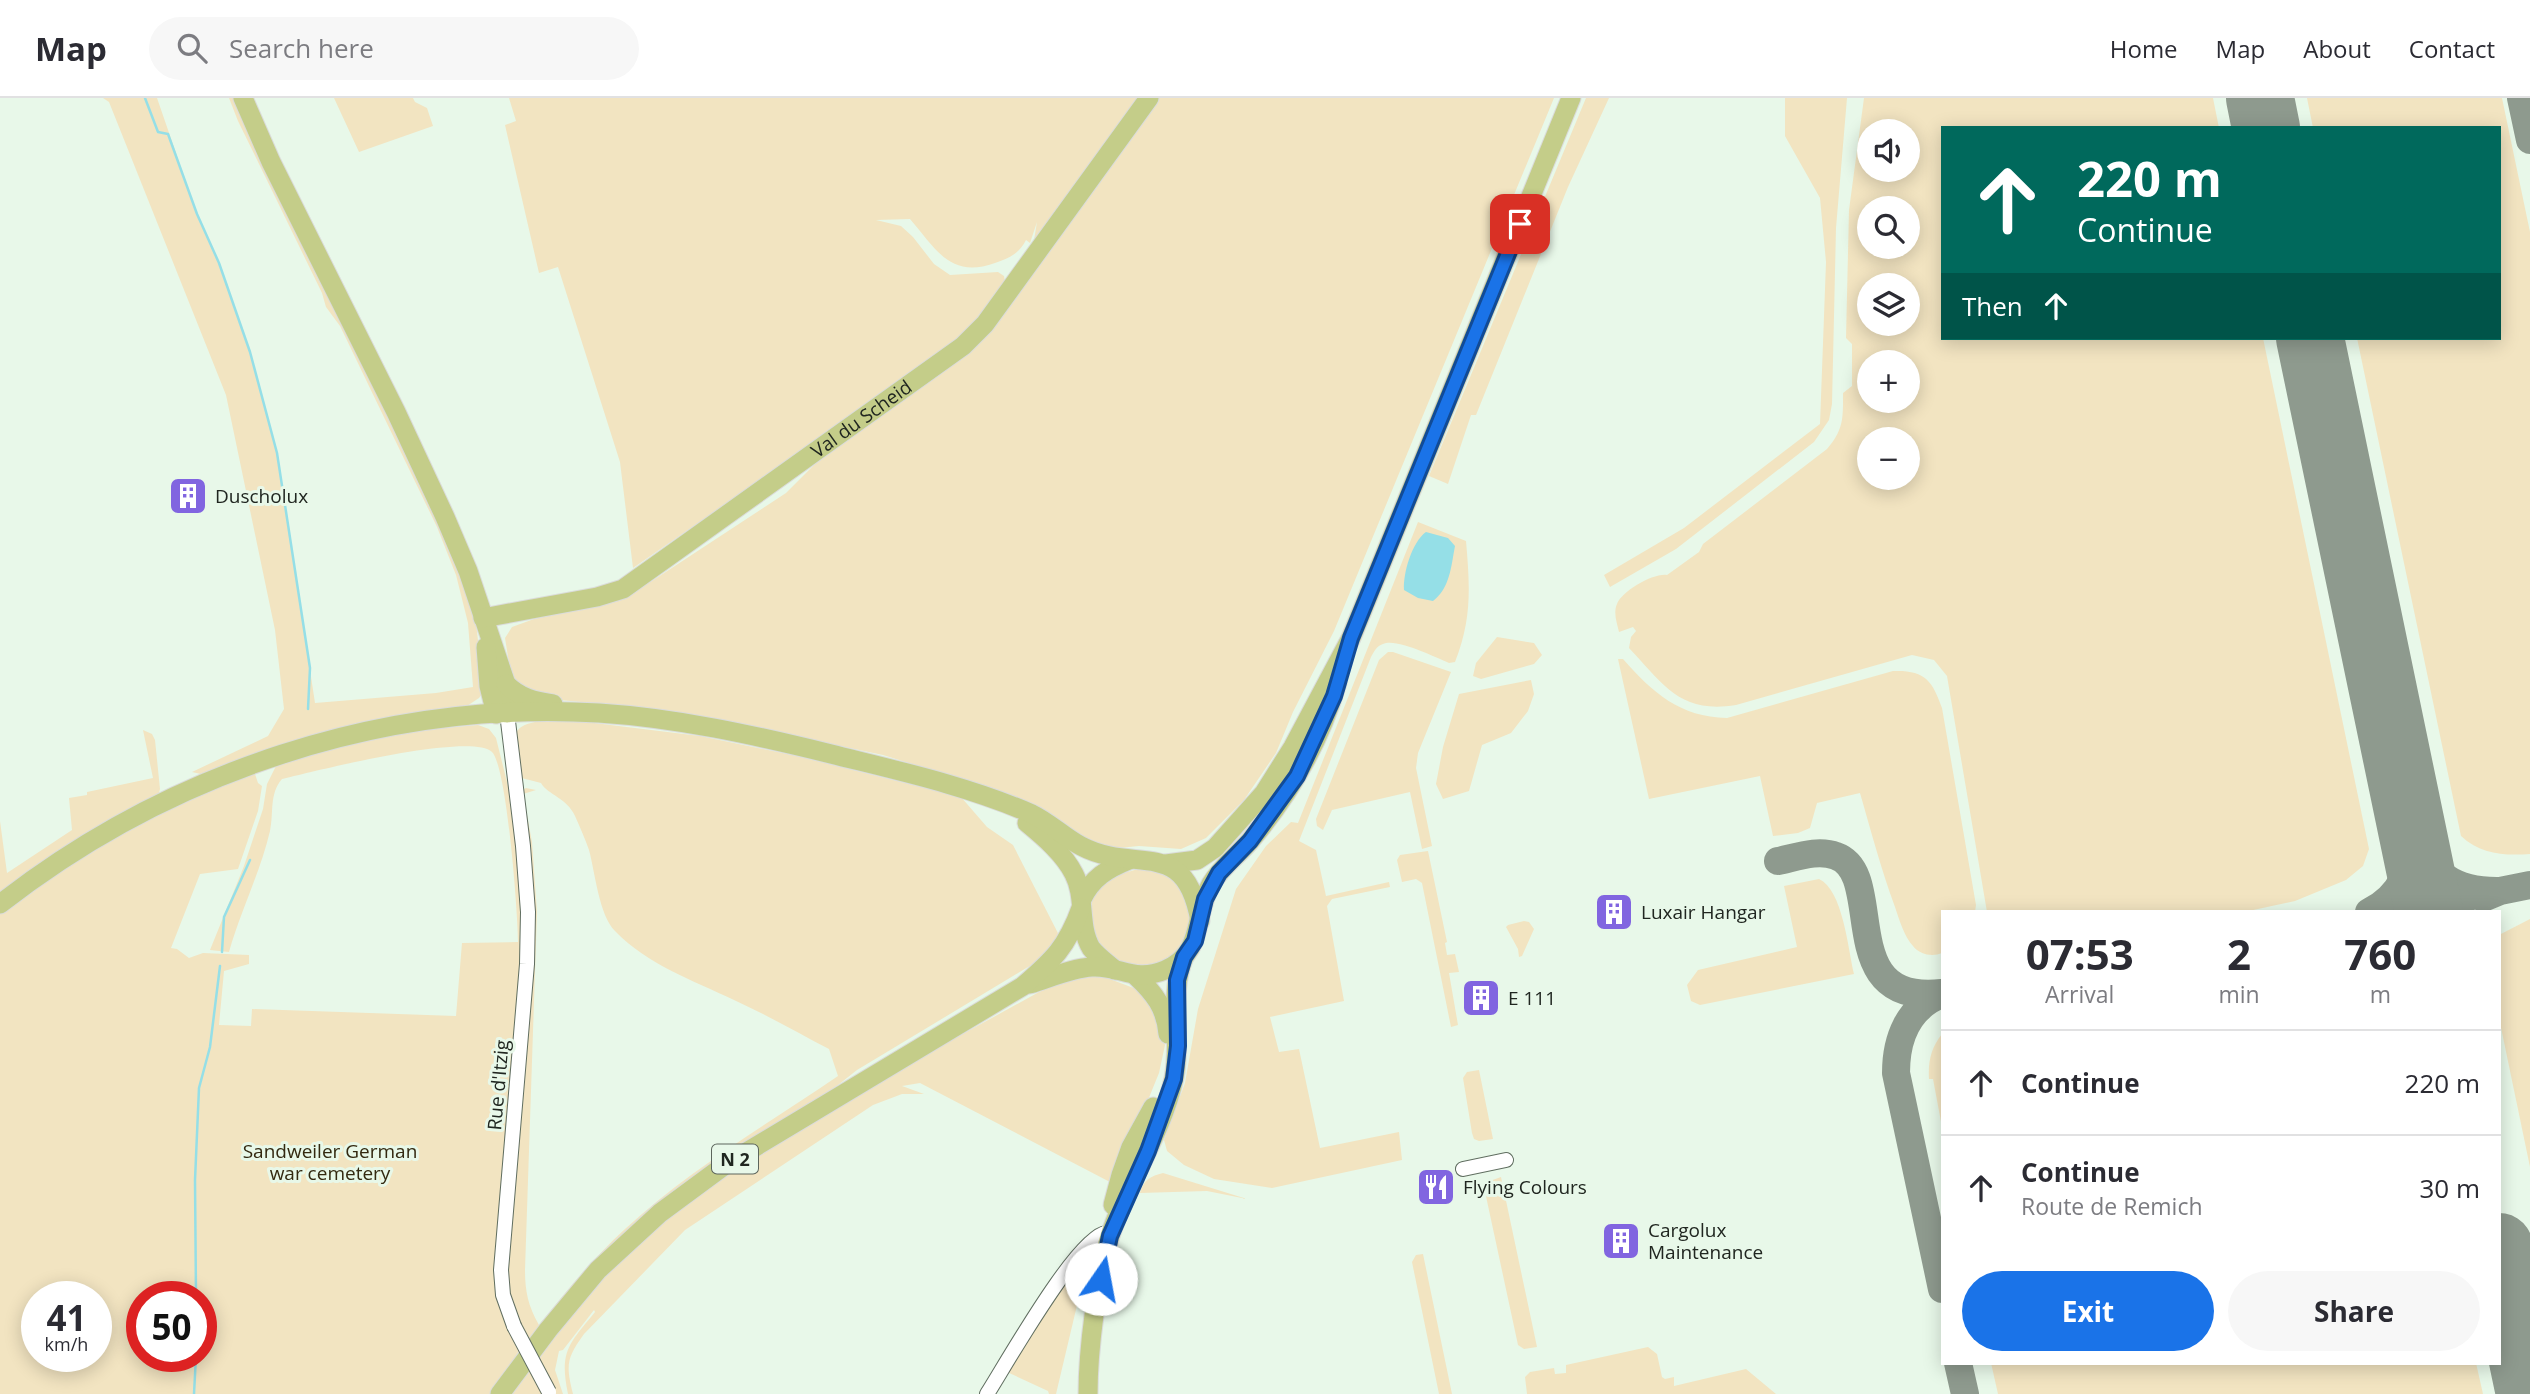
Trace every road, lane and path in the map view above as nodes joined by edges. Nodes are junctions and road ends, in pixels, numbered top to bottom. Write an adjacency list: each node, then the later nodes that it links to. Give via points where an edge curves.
1 (243, 98): 4 (main road, via 407,435 468,571)
2 (1149, 98): 4 (main road, Val du Scheid, via 985,324 963,346 623,589)
3 (1571, 98): 5 (main road)
4 (483, 618): 6 (main road)
5 (1351, 638): 15 (main road, via 1264,793 1215,848 1197,860); 18 (main road, via 1334,696 1297,776 1250,841 1214,879)
6 (497, 685): 8 (main road, via 528,699); 9 (main road); 10 (main road)
7 (531, 712): 8 (main road); 9 (main road); 11 (street, via 516,727)
8 (599, 713): 12 (main road, via 702,725 800,747 966,789)
9 (501, 714): 10 (main road); 11 (street, Rue d'Itzig); 13 (street, Rue d'Itzig)
10 (473, 716): 16 (main road, via 353,734 228,773 118,824 66,855)
11 (511, 746): 13 (street, Rue d'Itzig)
12 (1004, 804): 14 (main road, via 1034,815 1082,847); 17 (main road, via 1052,845 1074,875)
13 (523, 846): 28 (street, Rue d'Itzig, bridge, via 527,964 501,1270 503,1295 514,1326)
14 (1129, 860): 15 (main road); 17 (main road, via 1097,877)
15 (1166, 864): 18 (main road, via 1181,874 1192,891)
16 (0, 904)
17 (1081, 904): 20 (main road, via 1092,950); 22 (main road, N 2, via 1063,948)
18 (1200, 921): 19 (main road, via 1195,941)
19 (1184, 957): 21 (main road, via 1167,970); 24 (main road, via 1177,980 1174,1079)
20 (1115, 970): 21 (main road); 22 (main road, N 2, via 1093,966)
21 (1136, 976): 23 (main road, via 1163,1009)
22 (1023, 986): 29 (main road, N 2, via 725,1164 660,1213 598,1270)
23 (1167, 1063): 24 (main road, via 1166,1085 1144,1138); 27 (main road, via 1156,1100 1121,1175)
24 (1148, 1151): 27 (main road)
25 (1506, 1160): 26 (street)
26 (1463, 1169)
27 (1110, 1236): 30 (street, via 1098,1234 1069,1265); 31 (main road)
28 (549, 1393)
29 (500, 1394)
30 (987, 1394)
31 (1088, 1394)

